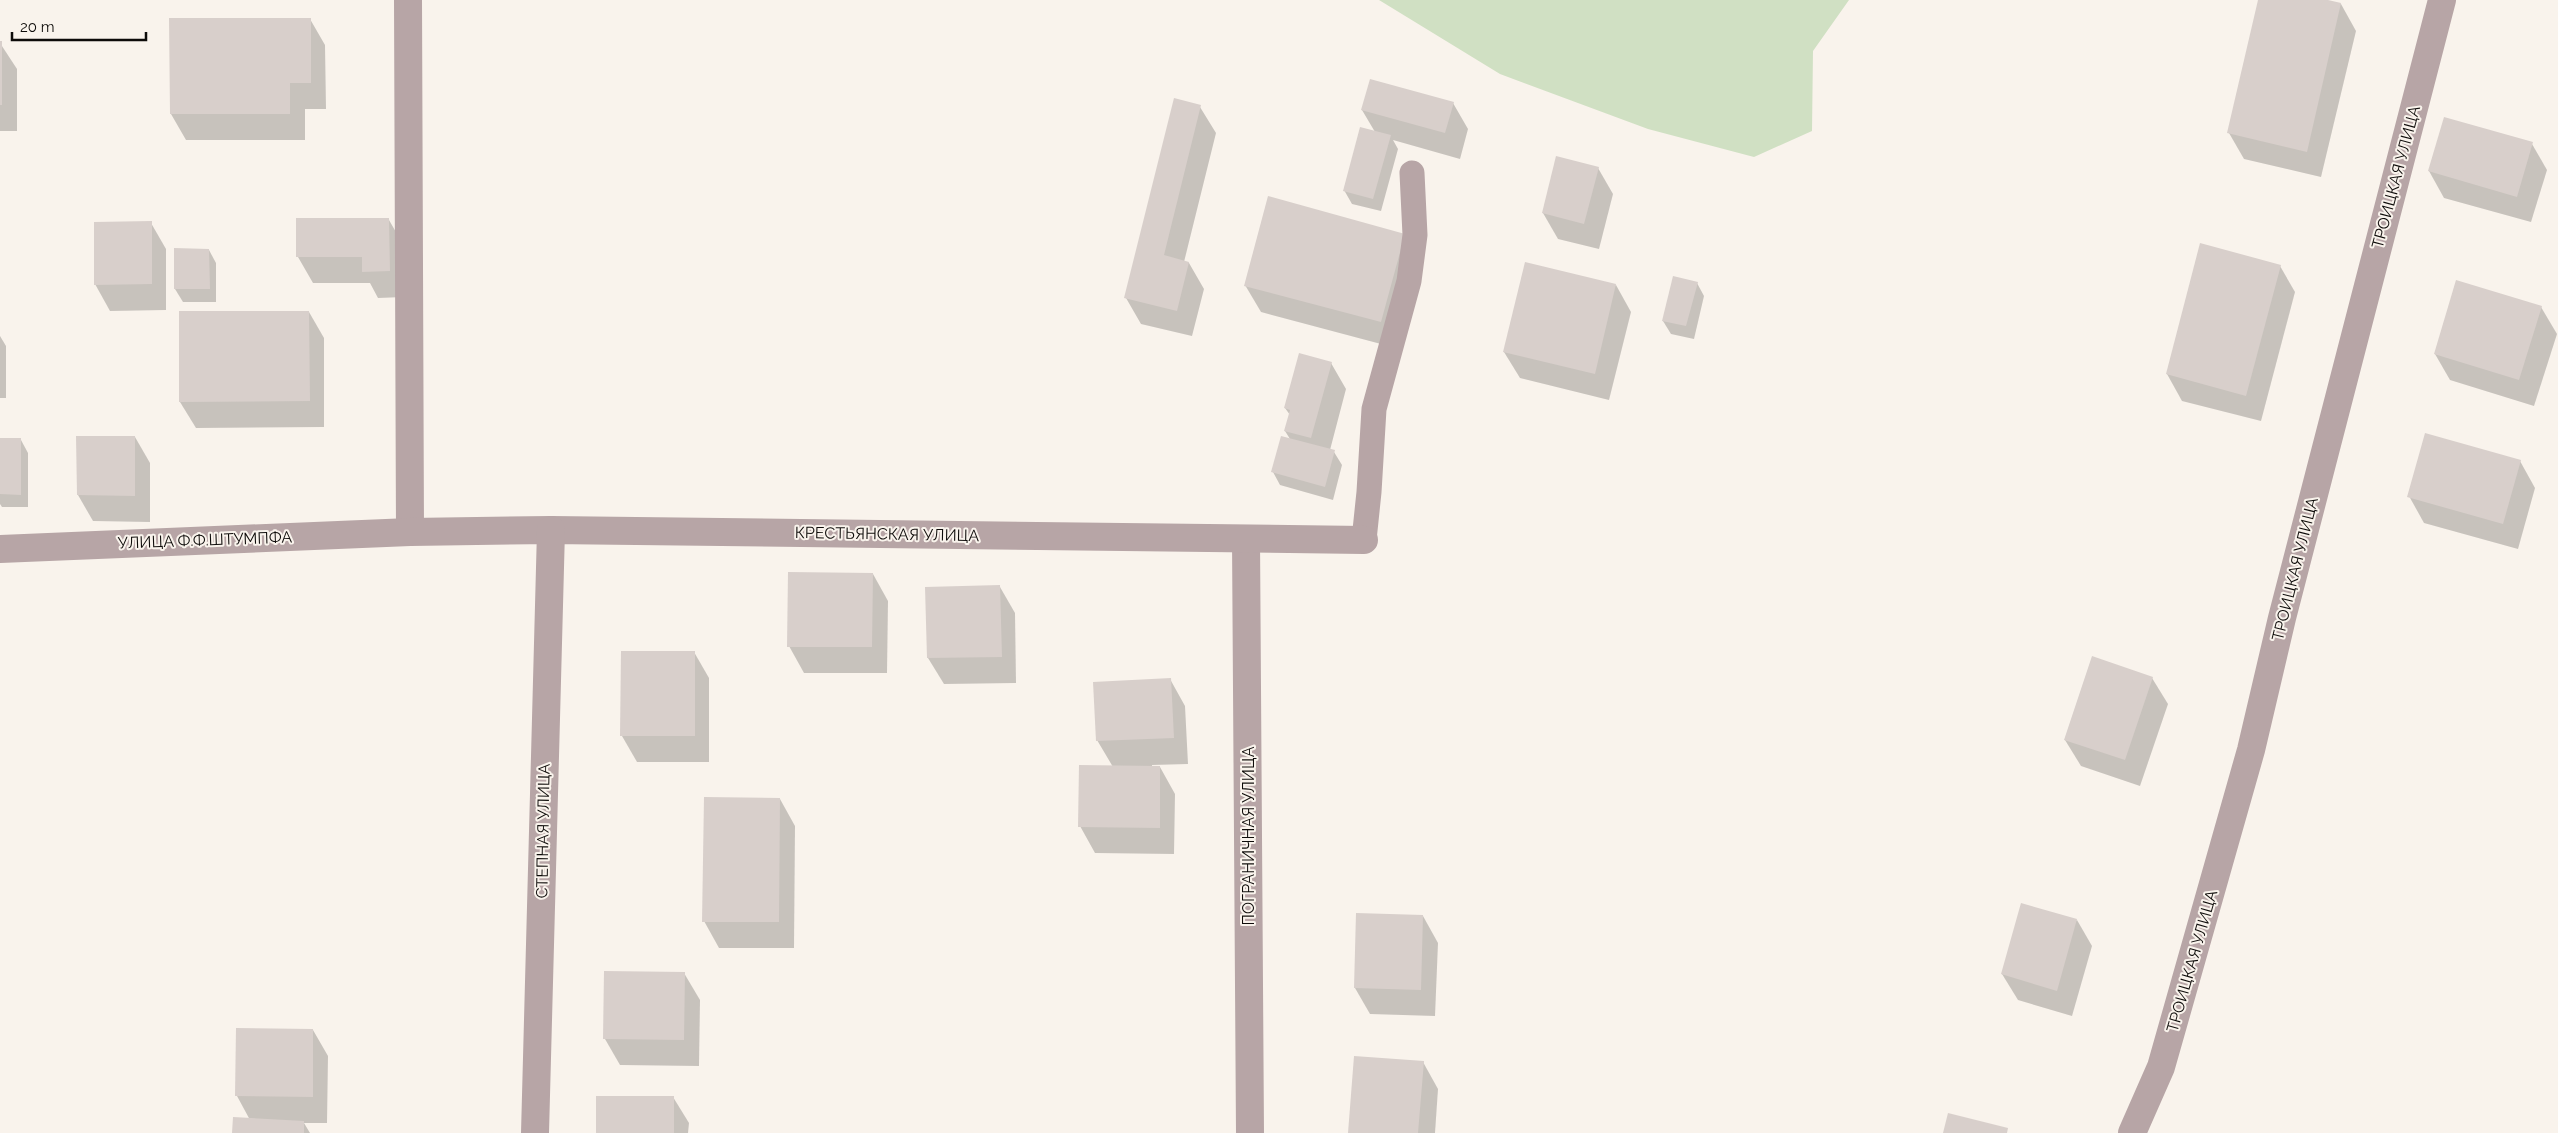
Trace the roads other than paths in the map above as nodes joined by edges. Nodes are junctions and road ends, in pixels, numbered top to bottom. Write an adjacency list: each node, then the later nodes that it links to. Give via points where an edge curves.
1 (408, 0): 5 (street)
2 (2442, 0): 11 (street, ТРОИЦКАЯ УЛИЦА, via 2282,618 2251,750 2162,1067)
3 (1412, 173): 7 (lane, via 1415,235 1409,281 1374,409)
4 (551, 530): 5 (street, КРЕСТЬЯНСКАЯ УЛИЦА); 6 (street, КРЕСТЬЯНСКАЯ УЛИЦА); 9 (street, СТЕПНАЯ УЛИЦА)
5 (410, 532): 8 (street, УЛИЦА Ф.Ф.ШТУМПФА)
6 (1246, 539): 7 (street, КРЕСТЬЯНСКАЯ УЛИЦА); 10 (street, ПОГРАНИЧНАЯ УЛИЦА)
7 (1364, 540)
8 (0, 549)
9 (535, 1133)
10 (1250, 1133)
11 (2132, 1133)

